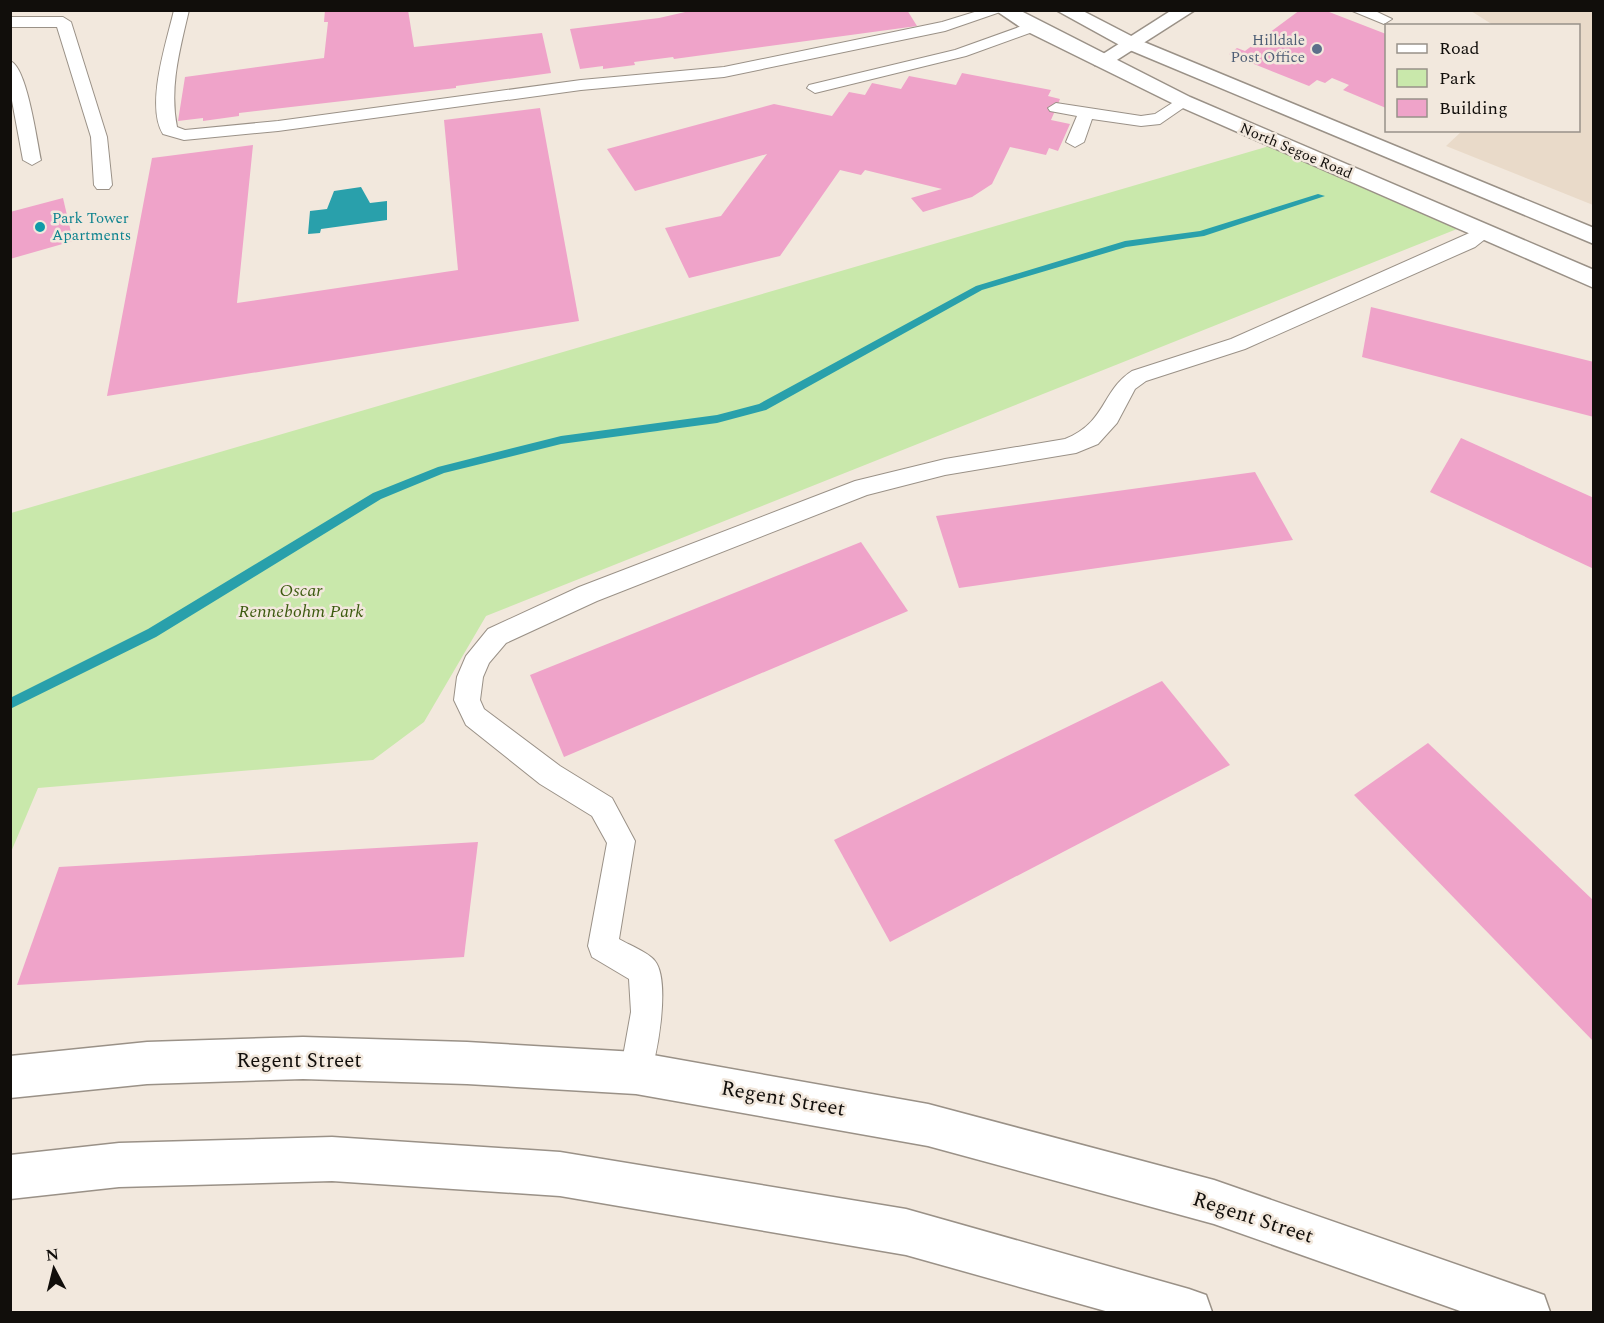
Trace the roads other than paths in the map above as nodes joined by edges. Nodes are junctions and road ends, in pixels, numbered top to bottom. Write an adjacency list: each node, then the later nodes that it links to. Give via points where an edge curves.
1 (182, 10): 2 (lane, via 164,111 169,130 184,135 581,85 724,72 945,26)
2 (999, 10)
3 (1004, 10): 9 (street, North Segoe Road)
4 (1065, 10): 10 (street, North Segoe Road)
5 (1186, 10): 10 (street)
6 (1358, 10): 7 (lane)
7 (1384, 19)
8 (10, 22): 19 (lane, via 63,22 99,137)
9 (1033, 27): 11 (street, North Segoe Road); 13 (lane, via 960,53)
10 (1132, 44): 11 (street); 21 (street, North Segoe Road)
11 (1102, 61): 14 (street, North Segoe Road)
12 (10, 66): 18 (lane, via 19,91)
13 (816, 88)
14 (1183, 101): 16 (lane, via 1160,118 1141,121); 20 (street, North Segoe Road)
15 (1056, 108): 16 (lane)
16 (1086, 113): 17 (lane)
17 (1075, 142)
18 (32, 160)
19 (103, 185)
20 (1485, 232): 22 (street, North Segoe Road); 23 (lane, via 1238,344 1139,376 1127,384 1109,417 1090,438 1068,447 945,467 863,487 599,590 496,636 470,677 467,700 475,717 550,775 602,807 621,841 603,946 644,971 647,1012)
21 (1593, 237)
22 (1593, 280)
23 (636, 1073): 24 (street, Regent Street, via 303,1058 147,1063); 27 (street, Regent Street, via 928,1125 1214,1202)
24 (10, 1077)
25 (10, 1177): 26 (street, via 119,1165 332,1159 560,1174 906,1232)
26 (1189, 1312)
27 (1527, 1312)

